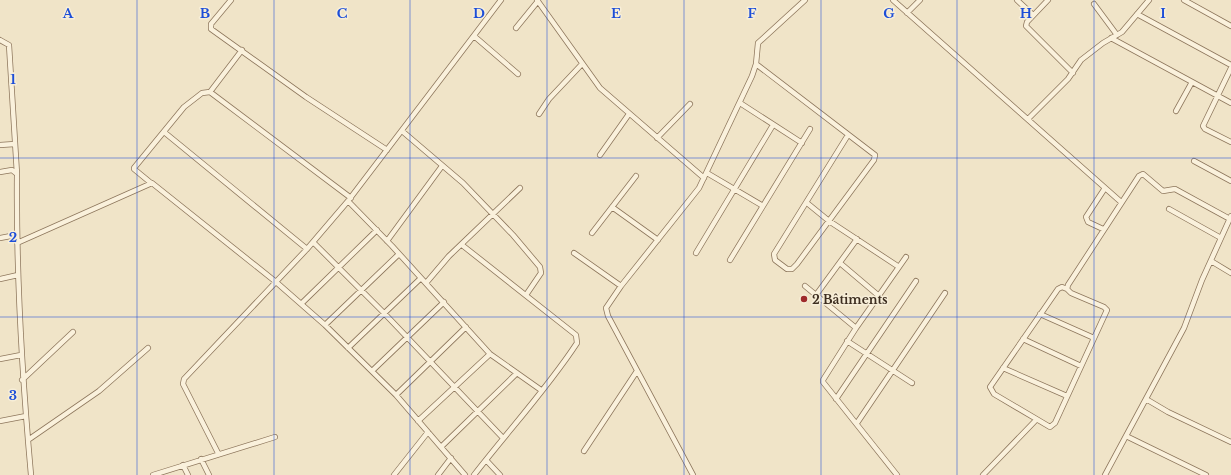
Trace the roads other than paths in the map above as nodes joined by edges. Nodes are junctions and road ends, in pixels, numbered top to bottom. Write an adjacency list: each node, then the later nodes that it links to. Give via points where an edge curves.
1 (231, 0): 21 (street, via 210,27)
2 (501, 0): 18 (street)
3 (537, 0): 16 (street); 22 (street)
4 (805, 0): 23 (street, via 758,44)
5 (893, 0): 12 (street)
6 (920, 0): 12 (street)
7 (1017, 0): 14 (street)
8 (1048, 0): 14 (street)
9 (1149, 0): 13 (street)
10 (1184, 0): 15 (street)
11 (1094, 4): 17 (street)
12 (908, 12): 37 (street)
13 (1137, 14): 17 (street); 24 (street)
14 (1033, 15): 26 (street, via 1026,24 1028,29)
15 (1231, 26)
16 (516, 28)
17 (1117, 35): 19 (street)
18 (474, 36): 27 (street); 40 (street)
19 (1111, 38): 26 (street, via 1081,60); 28 (street)
20 (0, 40): 46 (street, via 9,44)
21 (242, 50): 29 (street); 48 (street, via 306,97)
22 (582, 64): 35 (street, via 549,99); 36 (street, via 600,88)
23 (756, 64): 31 (street); 42 (street)
24 (1231, 65)
25 (1231, 68): 30 (street)
26 (1073, 73): 37 (street)
27 (518, 74)
28 (1192, 82): 30 (street); 34 (street)
29 (210, 92): 41 (street, via 202,92 184,107); 62 (street)
30 (1217, 96): 32 (street); 44 (street, via 1203,126)
31 (740, 103): 38 (street); 53 (street)
32 (1231, 103)
33 (690, 104): 43 (street)
34 (1176, 111)
35 (539, 114)
36 (629, 114): 43 (street); 49 (street)
37 (1028, 119): 60 (street)
38 (773, 125): 45 (street); 61 (street)
39 (810, 129): 45 (street)
40 (402, 130): 48 (street); 51 (street)
41 (164, 132): 58 (street, via 134,169); 83 (street)
42 (848, 135): 64 (street); 70 (street, via 873,153 875,158)
43 (657, 138): 56 (street)
44 (1231, 142)
45 (802, 143): 65 (street)
46 (15, 144): 47 (street); 54 (street)
47 (0, 145)
48 (387, 150): 62 (street)
49 (600, 155)
50 (1194, 161): 57 (street)
51 (442, 166): 68 (street, via 463,183); 79 (street)
52 (0, 172): 54 (street, via 12,170)
53 (707, 173): 56 (street); 61 (street)
54 (17, 174): 74 (street)
55 (636, 176): 66 (street)
56 (704, 178): 78 (street)
57 (1231, 181)
58 (150, 183): 81 (street); 98 (street)
59 (520, 188): 68 (street)
60 (1105, 188): 63 (street); 71 (street, via 1086,217 1088,222)
61 (735, 189): 65 (street); 85 (street)
62 (350, 199): 72 (street); 80 (street)
63 (1121, 202): 69 (street, via 1143,174 1164,191 1175,189); 71 (street)
64 (807, 203): 70 (street); 70 (street, via 774,254 775,260 787,269 792,268)
65 (763, 206): 88 (street)
66 (612, 207): 73 (street); 78 (street)
67 (1169, 209): 76 (street)
68 (493, 215): 82 (street); 105 (street, via 542,270)
69 (1230, 217): 76 (street)
70 (829, 221): 77 (street)
71 (1103, 229): 102 (street)
72 (377, 230): 79 (street); 91 (street)
73 (592, 233)
74 (16, 235): 75 (street); 81 (street)
75 (0, 238)
76 (1221, 238): 89 (street)
77 (857, 239): 90 (street); 92 (street)
78 (658, 240): 100 (street)
79 (387, 241): 86 (street)
80 (313, 242): 83 (street); 91 (street)
81 (17, 243): 94 (street)
82 (462, 245): 99 (street); 105 (street)
83 (307, 249): 98 (street)
84 (574, 253): 100 (street)
85 (696, 253)
86 (399, 254): 96 (street); 103 (street)
87 (906, 257): 92 (street)
88 (730, 260)
89 (1211, 261): 93 (street); 140 (street, via 1184,328)
90 (840, 263): 106 (street); 107 (street)
91 (338, 267): 103 (street); 109 (street)
92 (898, 267): 107 (street)
93 (1231, 273)
94 (18, 275): 95 (street); 124 (street)
95 (0, 278)
96 (421, 278): 99 (street); 110 (street)
97 (916, 281): 123 (street)
98 (276, 282): 109 (street); 155 (street, via 183,381)
99 (426, 283): 108 (street)
100 (621, 286): 130 (street, via 607,305 606,312)
101 (805, 286): 106 (street)
102 (1067, 289): 111 (street, via 1059,288); 117 (street, via 1106,308)
103 (361, 290): 110 (street); 112 (street)
104 (945, 294): 131 (street)
105 (526, 295): 136 (street, via 578,339 559,370)
106 (816, 295): 114 (street)
107 (879, 296): 114 (street)
108 (444, 302): 113 (street); 116 (street)
109 (301, 304): 112 (street)
110 (384, 313): 116 (street); 121 (street)
111 (1040, 314): 117 (street); 118 (street)
112 (324, 325): 121 (street)
113 (466, 328): 122 (street); 126 (street)
114 (856, 328): 119 (street)
115 (73, 332): 133 (street)
116 (408, 337): 126 (street); 129 (street)
117 (1094, 338): 127 (street)
118 (1023, 339): 127 (street); 128 (street)
119 (847, 341): 123 (street); 139 (street, via 823,380)
120 (148, 348): 151 (street, via 99,391)
121 (348, 348): 129 (street)
122 (490, 354): 132 (street); 135 (street)
123 (865, 354): 131 (street); 139 (street)
124 (21, 355): 125 (street); 133 (street)
125 (0, 359)
126 (431, 362): 135 (street); 137 (street)
127 (1081, 366): 138 (street)
128 (1003, 368): 138 (street); 143 (street, via 990,390)
129 (372, 371): 137 (street)
130 (637, 371): 154 (street); 172 (street)
131 (892, 372): 134 (street); 146 (street)
132 (517, 373): 136 (street); 141 (street)
133 (22, 380): 142 (street)
134 (912, 384)
135 (454, 386): 141 (street); 145 (street)
136 (541, 390): 150 (street)
137 (396, 395): 145 (street)
138 (1067, 396): 143 (street, via 1054,425 1048,426)
139 (836, 399): 146 (street)
140 (1146, 399): 149 (street); 152 (street)
141 (478, 412): 150 (street); 153 (street)
142 (26, 416): 144 (street); 151 (street)
143 (1036, 420): 174 (street)
144 (0, 421)
145 (418, 421): 147 (street)
146 (857, 423): 173 (street)
147 (428, 432): 153 (street); 167 (street)
148 (274, 436): 155 (street)
149 (1126, 436): 161 (street); 175 (street)
150 (503, 438): 158 (street)
151 (28, 440): 162 (street)
152 (1231, 442)
153 (441, 447): 156 (street)
154 (584, 451)
155 (218, 453): 157 (street)
156 (451, 458): 168 (street); 169 (street)
157 (201, 459): 159 (street); 166 (street)
158 (486, 460): 170 (street); 171 (street)
159 (183, 465): 160 (street); 165 (street)
160 (169, 470): 163 (street); 164 (street)
161 (1108, 474)
162 (30, 475)
163 (153, 475)
164 (171, 475)
165 (188, 475)
166 (209, 475)
167 (394, 475)
168 (438, 475)
169 (465, 475)
170 (474, 475)
171 (500, 475)
172 (693, 475)
173 (897, 475)
174 (983, 475)
175 (1206, 475)

